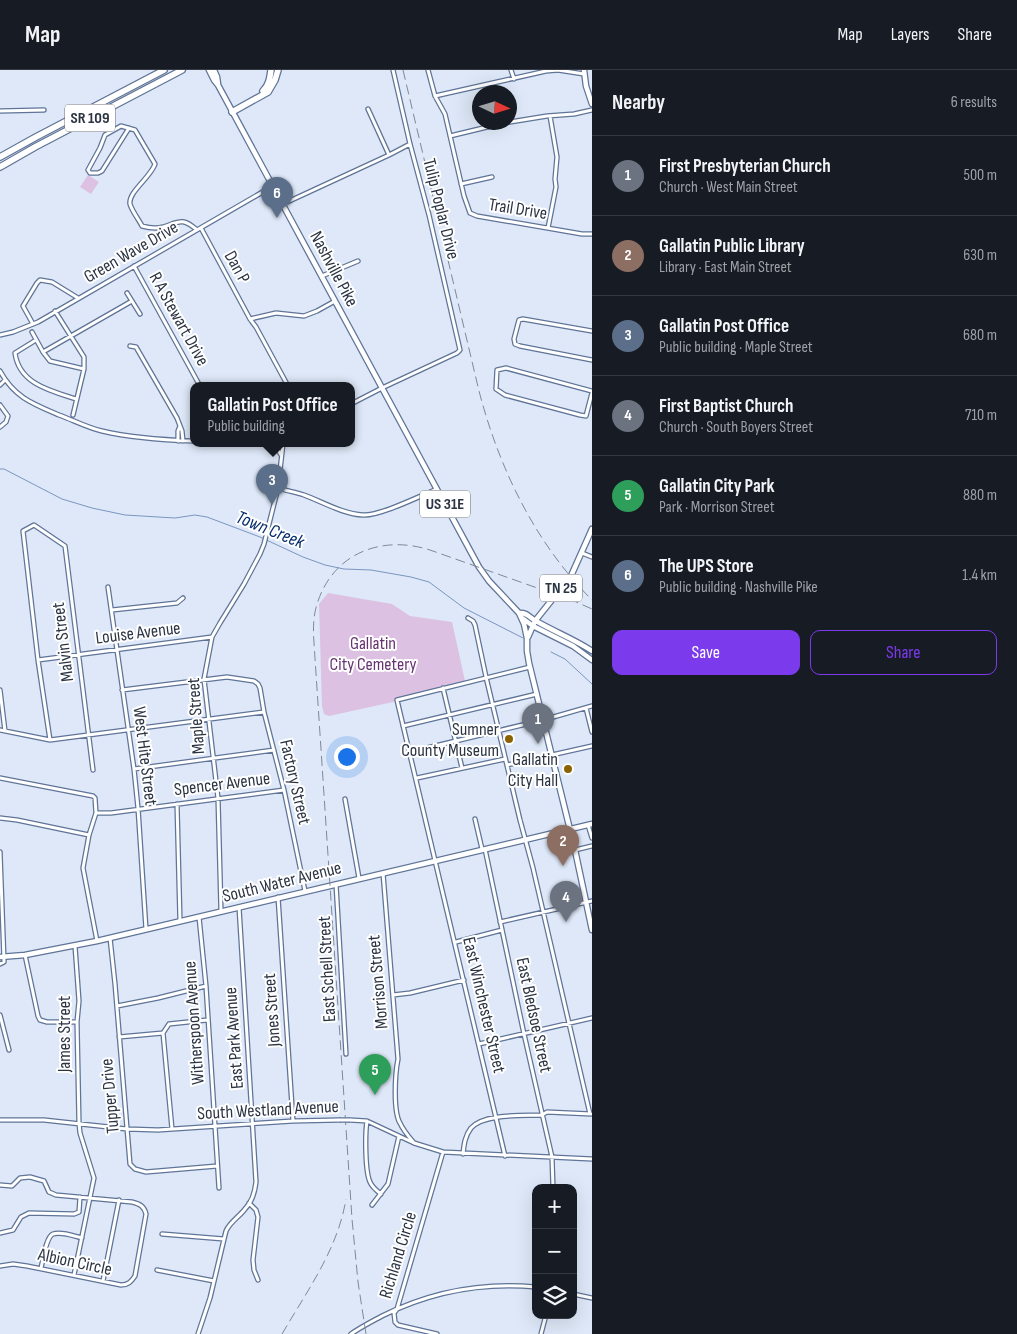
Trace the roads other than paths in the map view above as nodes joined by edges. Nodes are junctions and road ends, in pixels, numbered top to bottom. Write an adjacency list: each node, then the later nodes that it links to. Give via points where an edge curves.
1 (164, 70): 28 (highway, SR 109)
2 (182, 70): 29 (highway, SR 109)
3 (209, 70): 13 (main road, Nashville Pike / US 31E)
4 (214, 70): 13 (main road, Nashville Pike / US 31E)
5 (271, 70): 18 (highway, via 267,87)
6 (278, 70): 18 (highway, via 268,92)
7 (393, 70): 26 (street, Tulip Poplar Drive)
8 (428, 70): 14 (street, Trail Drive)
9 (512, 70): 12 (street)
10 (558, 70): 11 (street); 12 (street)
11 (584, 72): 15 (main road)
12 (514, 78): 14 (street)
13 (218, 85): 18 (main road, Nashville Pike / US 31E)
14 (435, 96): 25 (street, Trail Drive, via 445,114)
15 (592, 104)
16 (368, 109): 27 (street)
17 (44, 110): 20 (street)
18 (231, 110): 32 (main road, Nashville Pike / US 31E)
19 (592, 110): 21 (street)
20 (0, 111)
21 (550, 116): 22 (street); 34 (street, via 557,158 556,187)
22 (517, 121)
23 (129, 128): 23 (street, via 121,126 104,136 88,170 90,173 102,171); 36 (street, via 135,130 155,164 154,170 131,196 130,204 142,226 162,228 181,222 189,223)
24 (475, 130): 25 (street)
25 (450, 136): 31 (street, Trail Drive)
26 (410, 144): 27 (street); 63 (street, Tulip Poplar Drive, via 460,350)
27 (389, 155): 33 (street)
28 (0, 157)
29 (0, 167)
30 (492, 177): 31 (street)
31 (461, 184): 34 (street, Trail Drive, via 472,214)
32 (273, 186): 33 (main road, Nashville Pike / US 31E); 35 (street, Green Wave Drive)
33 (283, 204): 40 (main road, Nashville Pike / US 31E)
34 (548, 228): 37 (street, Trail Drive)
35 (201, 229): 36 (street, Green Wave Drive); 47 (street, Dan P)
36 (197, 230): 39 (street, Green Wave Drive)
37 (592, 234)
38 (358, 261): 40 (street)
39 (134, 266): 42 (street, Green Wave Drive); 60 (street, R A Stewart Drive)
40 (322, 276): 44 (main road, Nashville Pike / US 31E)
41 (127, 293): 43 (street)
42 (78, 298): 45 (street, Green Wave Drive); 48 (street, via 52,282 40,280 23,306)
43 (132, 301): 46 (street); 52 (street)
44 (335, 301): 47 (street, via 307,315 281,313); 63 (main road, Nashville Pike / US 31E)
45 (55, 311): 48 (street, Green Wave Drive); 52 (street)
46 (140, 314)
47 (250, 319): 61 (street, Dan P)
48 (33, 324): 51 (street, Green Wave Drive)
49 (592, 331): 56 (street, via 522,319 514,339 520,346)
50 (32, 332): 53 (street)
51 (0, 335)
52 (70, 336): 55 (street); 57 (street, via 84,357)
53 (36, 340): 55 (street); 65 (street, via 15,353 18,367 48,390)
54 (130, 346): 69 (street, via 136,347)
55 (43, 352): 57 (street, via 50,361)
56 (592, 360)
57 (84, 370): 65 (street)
58 (0, 371): 59 (street)
59 (5, 380): 62 (street); 71 (street, via 19,396 41,408 100,431)
60 (198, 382)
61 (286, 382)
62 (0, 385)
63 (382, 388): 66 (street); 78 (main road, US 31E)
64 (592, 392): 64 (street, via 506,368 497,370 496,389 505,394 580,415 586,416)
65 (76, 398): 68 (street)
66 (355, 402)
67 (0, 405): 70 (street, via 8,416)
68 (73, 415)
69 (180, 426): 71 (street); 72 (street)
70 (0, 427)
71 (178, 441): 72 (street)
72 (183, 441): 73 (street)
73 (190, 441)
74 (276, 447): 76 (street)
75 (283, 447): 76 (street, Maple Street)
76 (282, 456): 77 (street, Maple Street)
77 (278, 488): 78 (street, via 364,515); 88 (street, Maple Street, via 260,554)
78 (437, 489): 85 (main road, US 31E, via 486,578)
79 (592, 529): 80 (main road, TN 25)
80 (582, 553): 81 (street); 87 (main road, TN 25, via 571,576)
81 (592, 557)
82 (108, 587): 84 (street, West Hite Street)
83 (183, 598): 84 (street, via 177,603)
84 (112, 610): 90 (street, West Hite Street)
85 (520, 615): 87 (main road, US 31E, via 524,612); 89 (main road)
86 (468, 618): 97 (street, via 475,624)
87 (534, 623): 89 (main road, TN 25); 91 (main road, US 31E, via 572,638); 93 (main road, US 31E)
88 (212, 637): 90 (street, Louise Avenue); 98 (street, Maple Street)
89 (527, 638): 96 (main road)
90 (117, 650): 92 (street, Louise Avenue); 101 (street, West Hite Street)
91 (591, 650): 93 (main road)
92 (78, 655): 94 (street, Louise Avenue); 94 (street, Malvin Street, via 65,546 34,525 22,530); 116 (street, Malvin Street)
93 (587, 656): 95 (main road, US 31E)
94 (38, 660): 117 (street)
95 (592, 660)
96 (530, 667): 97 (street); 102 (main road)
97 (486, 677): 99 (street); 103 (street)
98 (204, 679): 101 (street); 106 (street, Factory Street, via 227,676 254,681 260,688); 108 (street, Maple Street)
99 (443, 688): 107 (street); 110 (street, East Winchester Street, via 398,700)
100 (0, 690): 113 (street)
101 (122, 690): 112 (street, West Hite Street)
102 (537, 694): 103 (street); 109 (main road)
103 (493, 704): 107 (street); 114 (street)
104 (592, 706): 105 (street)
105 (586, 708): 109 (street); 115 (street)
106 (264, 712): 108 (street); 120 (street, Factory Street)
107 (450, 715): 110 (street); 118 (street)
108 (208, 719): 112 (street); 123 (street, Maple Street)
109 (542, 720): 114 (street); 122 (main road)
110 (403, 726): 121 (street, East Winchester Street)
111 (0, 730): 113 (street)
112 (128, 730): 116 (street); 127 (street, West Hite Street)
113 (5, 731): 117 (street)
114 (499, 731): 118 (street); 124 (street)
115 (592, 732)
116 (88, 734): 117 (street); 128 (street, Malvin Street)
117 (50, 740)
118 (455, 742): 121 (street); 126 (street)
119 (592, 746): 122 (street)
120 (274, 750): 123 (street); 131 (street, Factory Street)
121 (410, 752): 130 (street, East Winchester Street)
122 (551, 754): 125 (street); 140 (main road)
123 (213, 758): 127 (street); 132 (street, Maple Street)
124 (505, 759): 125 (street); 126 (street)
125 (507, 765): 143 (street)
126 (462, 768): 130 (street)
127 (134, 769): 135 (street, West Hite Street)
128 (92, 770)
129 (0, 778): 136 (street, via 94,796)
130 (417, 778): 148 (street, East Winchester Street)
131 (284, 790): 132 (street, Spencer Avenue); 152 (street, Factory Street)
132 (218, 798): 134 (street, Spencer Avenue); 157 (street, Maple Street)
133 (345, 799): 150 (street)
134 (177, 804): 135 (street, Spencer Avenue); 160 (street)
135 (138, 808): 136 (street, Spencer Avenue); 162 (street, West Hite Street)
136 (96, 813): 141 (street)
137 (0, 818): 141 (street)
138 (476, 819): 145 (street, East Bledsoe Street)
139 (590, 824): 140 (main road, South Water Avenue); 142 (street)
140 (570, 829): 143 (main road, South Water Avenue); 146 (main road)
141 (89, 835): 166 (street, via 83,868)
142 (592, 838)
143 (526, 839): 145 (main road, South Water Avenue); 158 (street)
144 (592, 846): 146 (street)
145 (483, 849): 148 (main road, South Water Avenue); 161 (street, East Bledsoe Street)
146 (575, 850): 155 (main road)
147 (0, 852): 170 (street)
148 (436, 860): 149 (main road, South Water Avenue); 167 (street, East Winchester Street)
149 (383, 872): 150 (main road, South Water Avenue); 174 (street, Morrison Street)
150 (359, 878): 151 (main road, South Water Avenue)
151 (336, 883): 152 (main road, South Water Avenue); 186 (street, East Schell Street)
152 (305, 891): 153 (main road, South Water Avenue)
153 (278, 898): 156 (main road, South Water Avenue); 191 (street, Jones Street)
154 (592, 901): 155 (street)
155 (586, 903): 158 (street); 164 (main road)
156 (239, 907): 157 (main road, South Water Avenue); 194 (street, East Park Avenue)
157 (221, 911): 159 (main road, South Water Avenue)
158 (543, 912): 161 (street); 180 (street)
159 (199, 916): 160 (main road, South Water Avenue); 173 (street, Witherspoon Avenue)
160 (180, 921): 162 (main road, South Water Avenue)
161 (500, 922): 163 (street, East Bledsoe Street)
162 (146, 929): 165 (main road, South Water Avenue)
163 (502, 930): 167 (street); 182 (street, East Bledsoe Street)
164 (592, 930)
165 (110, 937): 166 (main road, South Water Avenue); 175 (street, Tupper Drive)
166 (97, 940): 168 (main road, South Water Avenue)
167 (456, 942): 172 (street, East Winchester Street)
168 (75, 946): 169 (main road, South Water Avenue); 179 (street, James Street)
169 (25, 954): 170 (main road, South Water Avenue); 179 (street, via 40,1020)
170 (2, 957): 171 (street, via 4,962)
171 (0, 964)
172 (464, 980): 174 (street); 184 (street, East Winchester Street)
173 (206, 986): 175 (street); 178 (street, Witherspoon Avenue)
174 (393, 995): 199 (street, Morrison Street, via 398,1059 397,1113 399,1122)
175 (117, 1006): 183 (street, Tupper Drive)
176 (0, 1015): 185 (street)
177 (592, 1018): 180 (street)
178 (207, 1020): 181 (street, via 169,1024); 195 (street, Witherspoon Avenue)
179 (77, 1022): 193 (street, James Street)
180 (570, 1024): 182 (street); 187 (street)
181 (163, 1033): 183 (street); 197 (street)
182 (524, 1034): 184 (street); 188 (street, East Bledsoe Street)
183 (119, 1036): 196 (street, Tupper Drive)
184 (479, 1044): 189 (street, East Winchester Street)
185 (9, 1050)
186 (346, 1054)
187 (591, 1114): 188 (street, via 547,1112)
188 (542, 1115): 189 (street); 203 (street, East Bledsoe Street)
189 (496, 1117): 201 (street, via 472,1128 464,1142); 202 (street, East Winchester Street)
190 (0, 1120): 193 (street, South Westland Avenue)
191 (293, 1121): 192 (street, South Westland Avenue, bridge); 194 (street, South Westland Avenue)
192 (367, 1121): 198 (street, South Westland Avenue); 209 (street, via 368,1176)
193 (78, 1123): 196 (street, South Westland Avenue); 211 (street, James Street, via 94,1174)
194 (253, 1124): 195 (street, South Westland Avenue); 213 (street, East Park Avenue, via 256,1182)
195 (214, 1126): 197 (street, South Westland Avenue); 205 (street, Witherspoon Avenue)
196 (127, 1129): 197 (street, South Westland Avenue); 205 (street, Tupper Drive, via 130,1164 135,1168 146,1172)
197 (172, 1129)
198 (399, 1136): 199 (street, South Westland Avenue); 209 (street, via 388,1184)
199 (414, 1143): 200 (street, South Westland Avenue)
200 (443, 1152): 201 (street, South Westland Avenue); 229 (street, Richland Circle)
201 (463, 1154): 202 (street, South Westland Avenue)
202 (505, 1156): 203 (street, South Westland Avenue)
203 (552, 1157): 204 (street, South Westland Avenue); 206 (street, East Bledsoe Street)
204 (592, 1159)
205 (216, 1166): 208 (street, Witherspoon Avenue)
206 (553, 1184)
207 (0, 1185): 210 (street, Albion Circle, via 12,1186 20,1178 30,1177 44,1181 49,1192 56,1195)
208 (219, 1188)
209 (381, 1194): 214 (street)
210 (80, 1197): 211 (street, Albion Circle); 215 (street, via 79,1212 29,1213 21,1217 13,1230)
211 (90, 1198): 212 (street, Albion Circle); 217 (street, James Street)
212 (119, 1200): 224 (street); 224 (street, Albion Circle, via 139,1203 146,1214 135,1276 126,1285)
213 (250, 1203): 218 (street, East Park Avenue, via 228,1227); 223 (street, via 258,1217 253,1260)
214 (372, 1205)
215 (0, 1233)
216 (162, 1234): 218 (street)
217 (82, 1238): 220 (street, via 52,1234 48,1237); 222 (street, James Street)
218 (224, 1240): 225 (street, East Park Avenue)
219 (0, 1266): 220 (street, Albion Circle, via 13,1264)
220 (41, 1268): 222 (street, Albion Circle)
221 (157, 1270): 225 (street)
222 (74, 1275): 224 (street, Albion Circle)
223 (258, 1280)
224 (103, 1281)
225 (214, 1281): 231 (street, East Park Avenue)
226 (532, 1288): 229 (street, via 464,1289 438,1294)
227 (577, 1295): 228 (street)
228 (592, 1298)
229 (397, 1309): 232 (street); 233 (street, Richland Circle, via 394,1313 398,1325)
230 (545, 1319): 234 (street)
231 (198, 1334)
232 (351, 1334)
233 (437, 1334)
234 (543, 1334)

